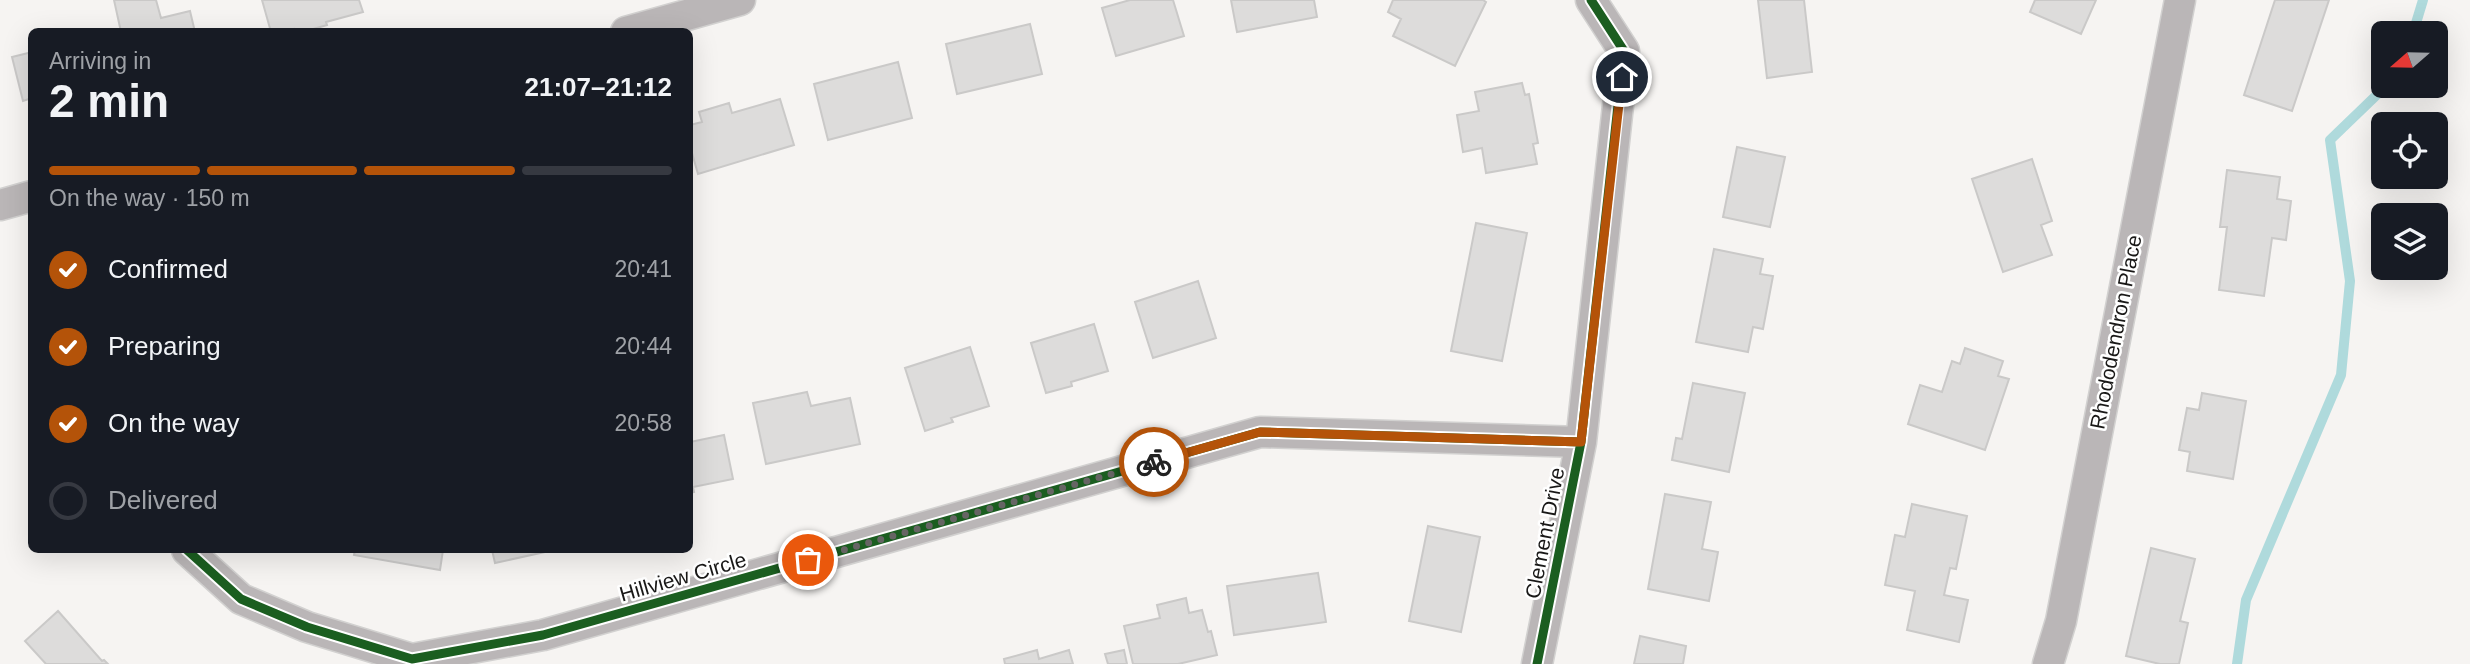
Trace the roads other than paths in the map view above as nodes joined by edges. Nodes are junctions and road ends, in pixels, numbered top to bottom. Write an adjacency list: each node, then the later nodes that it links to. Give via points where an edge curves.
1 (740, 0): 4 (street)
2 (1591, 0): 7 (street, Clement Drive, via 1624,51)
3 (2179, 0): 10 (street, Rhododendron Place, via 2061,621)
4 (640, 28)
5 (28, 197): 6 (street)
6 (0, 205)
7 (1581, 442): 8 (street, Hillview Circle, via 1260,432 543,635 412,659 307,627 241,599); 9 (street, Clement Drive)
8 (190, 553)
9 (1537, 664)
10 (2048, 664)

